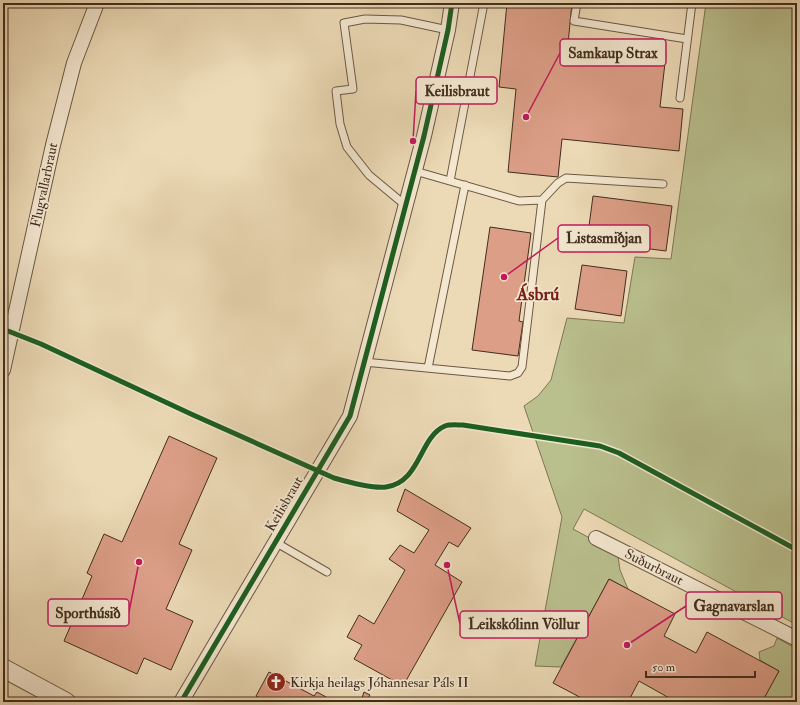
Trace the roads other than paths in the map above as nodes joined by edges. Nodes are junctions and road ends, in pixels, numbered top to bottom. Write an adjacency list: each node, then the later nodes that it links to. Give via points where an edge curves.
1 (96, 3): 17 (street, Flugvallarbraut, via 74,63)
2 (452, 3): 6 (street, Keilisbraut)
3 (484, 3): 10 (lane)
4 (577, 3): 7 (lane, via 574,21)
5 (692, 3): 7 (lane)
6 (448, 30): 9 (street, Keilisbraut); 14 (lane, via 401,20 365,19 344,23 353,89 336,91 340,124 347,147 369,175)
7 (687, 39): 8 (lane)
8 (680, 98)
9 (414, 171): 10 (lane); 14 (street, Keilisbraut)
10 (450, 181): 12 (lane)
11 (663, 184): 13 (lane, via 566,178)
12 (466, 185): 13 (lane, via 519,201); 16 (lane)
13 (542, 200): 16 (lane, via 522,367 518,373 510,376)
14 (405, 205): 15 (street, Keilisbraut)
15 (364, 362): 16 (lane); 19 (street, Keilisbraut, via 350,416)
16 (428, 368)
17 (3, 370)
18 (596, 538): 21 (street, Suðurbraut)
19 (276, 542): 20 (lane); 24 (street, Keilisbraut)
20 (327, 572)
21 (797, 639)
22 (3, 668): 23 (street)
23 (66, 702)
24 (181, 702)

